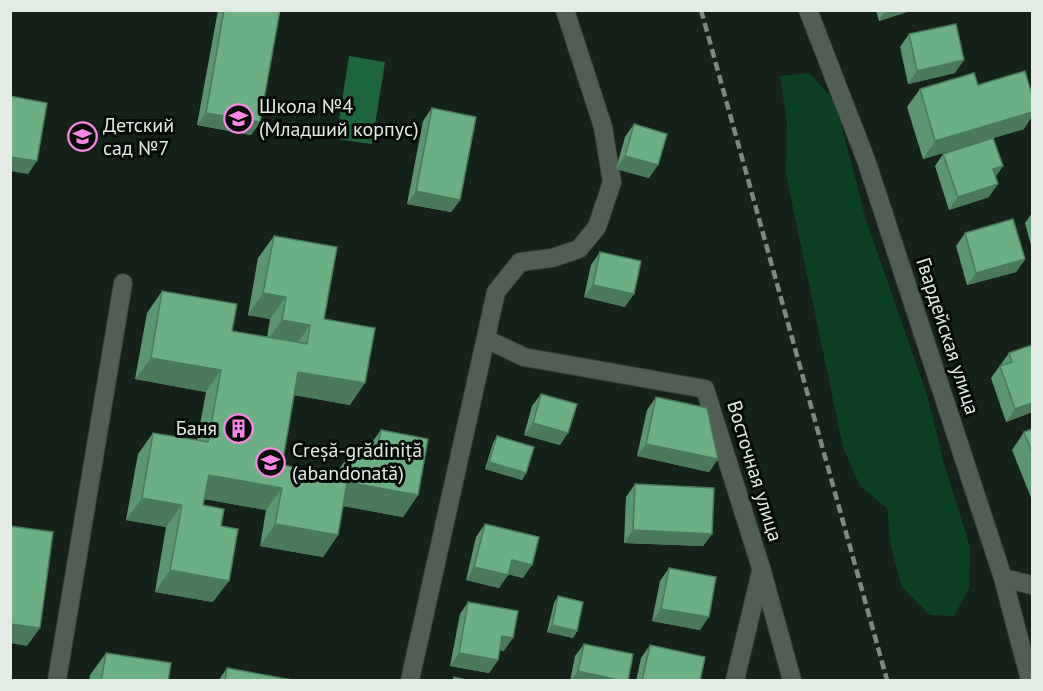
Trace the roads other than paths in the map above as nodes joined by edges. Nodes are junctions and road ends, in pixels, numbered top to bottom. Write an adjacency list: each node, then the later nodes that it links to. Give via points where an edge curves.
1 (565, 10): 4 (street, via 603,127 612,182 597,227 579,249 520,262 513,270 496,292)
2 (808, 10): 6 (street, Гвардейская улица, via 866,160)
3 (123, 283): 8 (street)
4 (486, 339): 5 (street, Восточная улица, via 524,357 705,389); 9 (street)
5 (761, 568): 10 (street); 11 (street, Восточная улица)
6 (1003, 578): 7 (street); 12 (street, Гвардейская улица)
7 (1032, 585)
8 (57, 681)
9 (410, 681)
10 (735, 681)
11 (792, 681)
12 (1030, 681)

